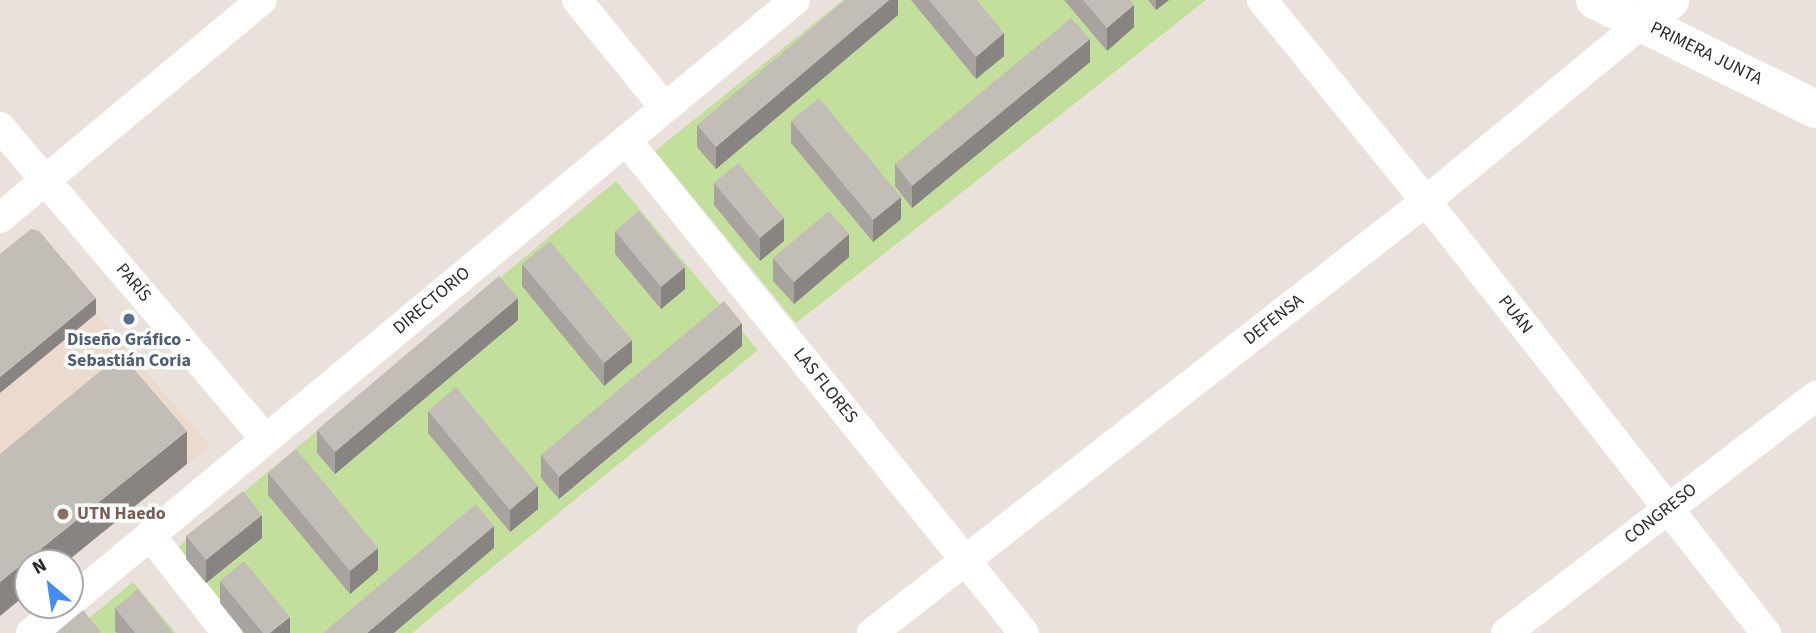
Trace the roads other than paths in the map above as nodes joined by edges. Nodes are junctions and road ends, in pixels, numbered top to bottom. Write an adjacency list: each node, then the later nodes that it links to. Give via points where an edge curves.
1 (262, 0): 11 (street)
2 (577, 0): 7 (street)
3 (795, 0): 7 (street, DIRECTORIO)
4 (1262, 0): 12 (street, PUÁN)
5 (1595, 0): 6 (street, PRIMERA JUNTA)
6 (1656, 11): 8 (street, PRIMERA JUNTA); 12 (street, DEFENSA)
7 (665, 108): 10 (street, DIRECTORIO)
8 (1816, 109)
9 (0, 127): 11 (street, PARÍS)
10 (626, 140): 15 (street, DIRECTORIO); 18 (street, LAS FLORES)
11 (46, 180): 13 (street); 15 (street, PARÍS)
12 (1426, 201): 16 (street, PUÁN); 18 (street, DEFENSA)
13 (0, 218)
14 (1816, 396): 16 (street, CONGRESO)
15 (266, 439): 17 (street, DIRECTORIO)
16 (1667, 509): 25 (street, CONGRESO); 26 (street, PUÁN)
17 (150, 536): 19 (street, DIRECTORIO); 22 (street)
18 (965, 560): 23 (street, DEFENSA); 24 (street, LAS FLORES)
19 (84, 590)
20 (48, 619): 21 (street)
21 (31, 633)
22 (227, 633)
23 (872, 633)
24 (1024, 633)
25 (1506, 633)
26 (1766, 633)

